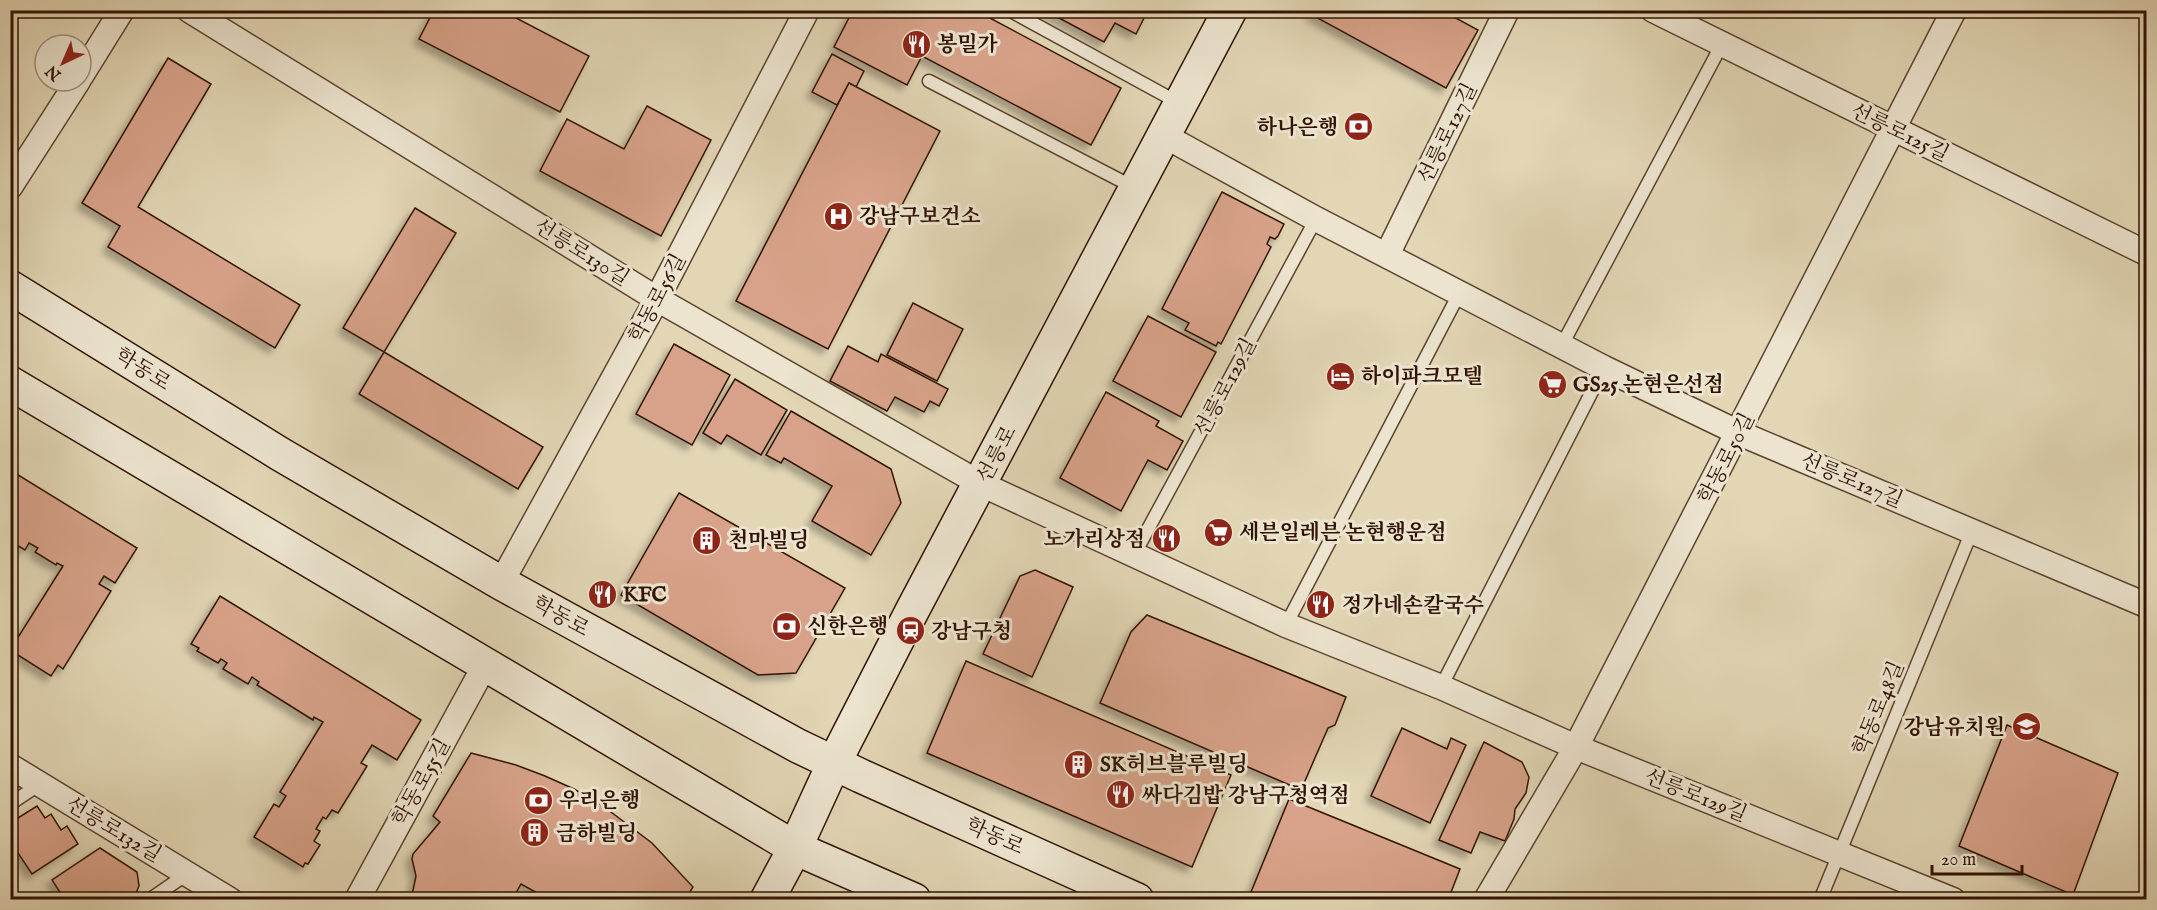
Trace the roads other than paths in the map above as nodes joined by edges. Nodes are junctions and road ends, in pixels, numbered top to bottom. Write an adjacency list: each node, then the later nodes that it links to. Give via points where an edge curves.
1 (122, 10): 10 (street)
2 (189, 10): 23 (street, 선릉로130길)
3 (807, 10): 23 (street, 학동로56길)
4 (1009, 10): 13 (lane)
5 (1230, 10): 13 (main road, 선릉로)
6 (1507, 10): 20 (street, 선릉로127길)
7 (1653, 10): 9 (street, 선릉로125길)
8 (1954, 10): 14 (street, 학동로50길)
9 (1722, 44): 14 (street, 선릉로125길); 24 (lane)
10 (93, 57)
11 (929, 81): 17 (lane)
12 (70, 93): 16 (street)
13 (1180, 104): 15 (main road, 선릉로)
14 (1893, 129): 19 (street, 선릉로125길); 27 (street, 학동로50길)
15 (1163, 135): 17 (main road, 선릉로); 18 (street, 선릉로127길)
16 (10, 188)
17 (1136, 188): 28 (main road, 선릉로)
18 (1316, 219): 20 (street, 선릉로127길); 30 (lane, 선릉로129길)
19 (2146, 253)
20 (1387, 255): 22 (street, 선릉로127길)
21 (10, 287): 31 (main road, 학동로, via 280,454)
22 (1460, 292): 24 (street, 선릉로127길); 33 (lane)
23 (657, 299): 28 (street, 선릉로130길); 31 (street, 학동로56길)
24 (1562, 345): 25 (street, 선릉로127길)
25 (1604, 368): 27 (street, 선릉로127길); 35 (lane)
26 (10, 383): 34 (main road)
27 (1739, 433): 29 (street, 선릉로127길); 36 (street, 학동로50길)
28 (981, 484): 30 (street, 선릉로129길); 37 (main road, 선릉로)
29 (1972, 531): 32 (street, 선릉로127길); 42 (lane, 학동로48길)
30 (1134, 555): 33 (street, 선릉로129길)
31 (501, 583): 37 (main road, 학동로)
32 (2146, 605)
33 (1286, 625): 35 (street, 선릉로129길)
34 (484, 665): 41 (main road); 46 (street, 학동로55길)
35 (1441, 687): 36 (street, 선릉로129길)
36 (1576, 747): 42 (street, 선릉로129길); 50 (street, 학동로50길)
37 (834, 763): 41 (main road, 선릉로); 49 (main road, 학동로)
38 (10, 766): 39 (street, 선릉로132길)
39 (40, 784): 40 (lane); 43 (street, 선릉로132길)
40 (10, 804)
41 (795, 848): 47 (main road, 선릉로); 48 (main road)
42 (1839, 853): 51 (lane, 학동로48길); 52 (street, 선릉로129길)
43 (187, 874): 44 (lane, 선릉로132길); 45 (street, 선릉로132길)
44 (149, 900)
45 (230, 900)
46 (357, 900)
47 (766, 900)
48 (914, 900)
49 (1137, 900)
50 (1486, 900)
51 (1820, 900)
52 (1953, 900)

